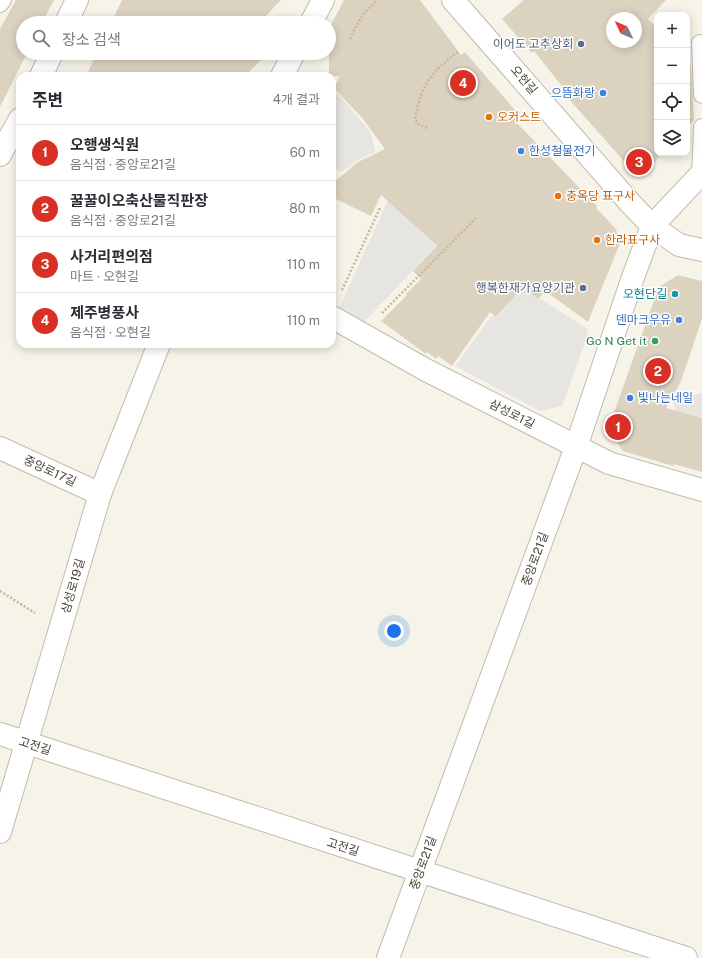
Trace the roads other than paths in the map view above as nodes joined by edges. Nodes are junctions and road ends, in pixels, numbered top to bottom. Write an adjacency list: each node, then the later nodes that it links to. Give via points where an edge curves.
1 (3, 0): 5 (lane)
2 (77, 0): 6 (street)
3 (323, 0): 7 (street)
4 (453, 0): 18 (street, 오현길)
5 (0, 4)
6 (69, 16)
7 (315, 16)
8 (700, 43): 13 (lane)
9 (49, 60): 11 (street)
10 (290, 60): 12 (street)
11 (43, 72)
12 (284, 72)
13 (702, 95)
14 (16, 126): 16 (street)
15 (702, 127): 17 (lane)
16 (7, 143)
17 (701, 174): 18 (street, 중앙로21길)
18 (652, 226): 19 (street, 오현길, via 679,245); 22 (street, 중앙로21길)
19 (702, 250)
20 (336, 308): 22 (street, 삼성로1길, via 362,334)
21 (157, 348): 25 (street, 삼성로19길)
22 (576, 447): 24 (street, 삼성로1길, via 609,463); 29 (street, 중앙로21길)
23 (0, 448): 25 (street, 중앙로17길)
24 (702, 490)
25 (100, 494): 27 (street, 삼성로19길)
26 (0, 734): 27 (street, 고전길)
27 (26, 743): 28 (street, 삼성로19길); 29 (street, 고전길)
28 (0, 832)
29 (420, 872): 30 (street, 중앙로21길); 31 (street, 고전길)
30 (388, 958)
31 (686, 958)

